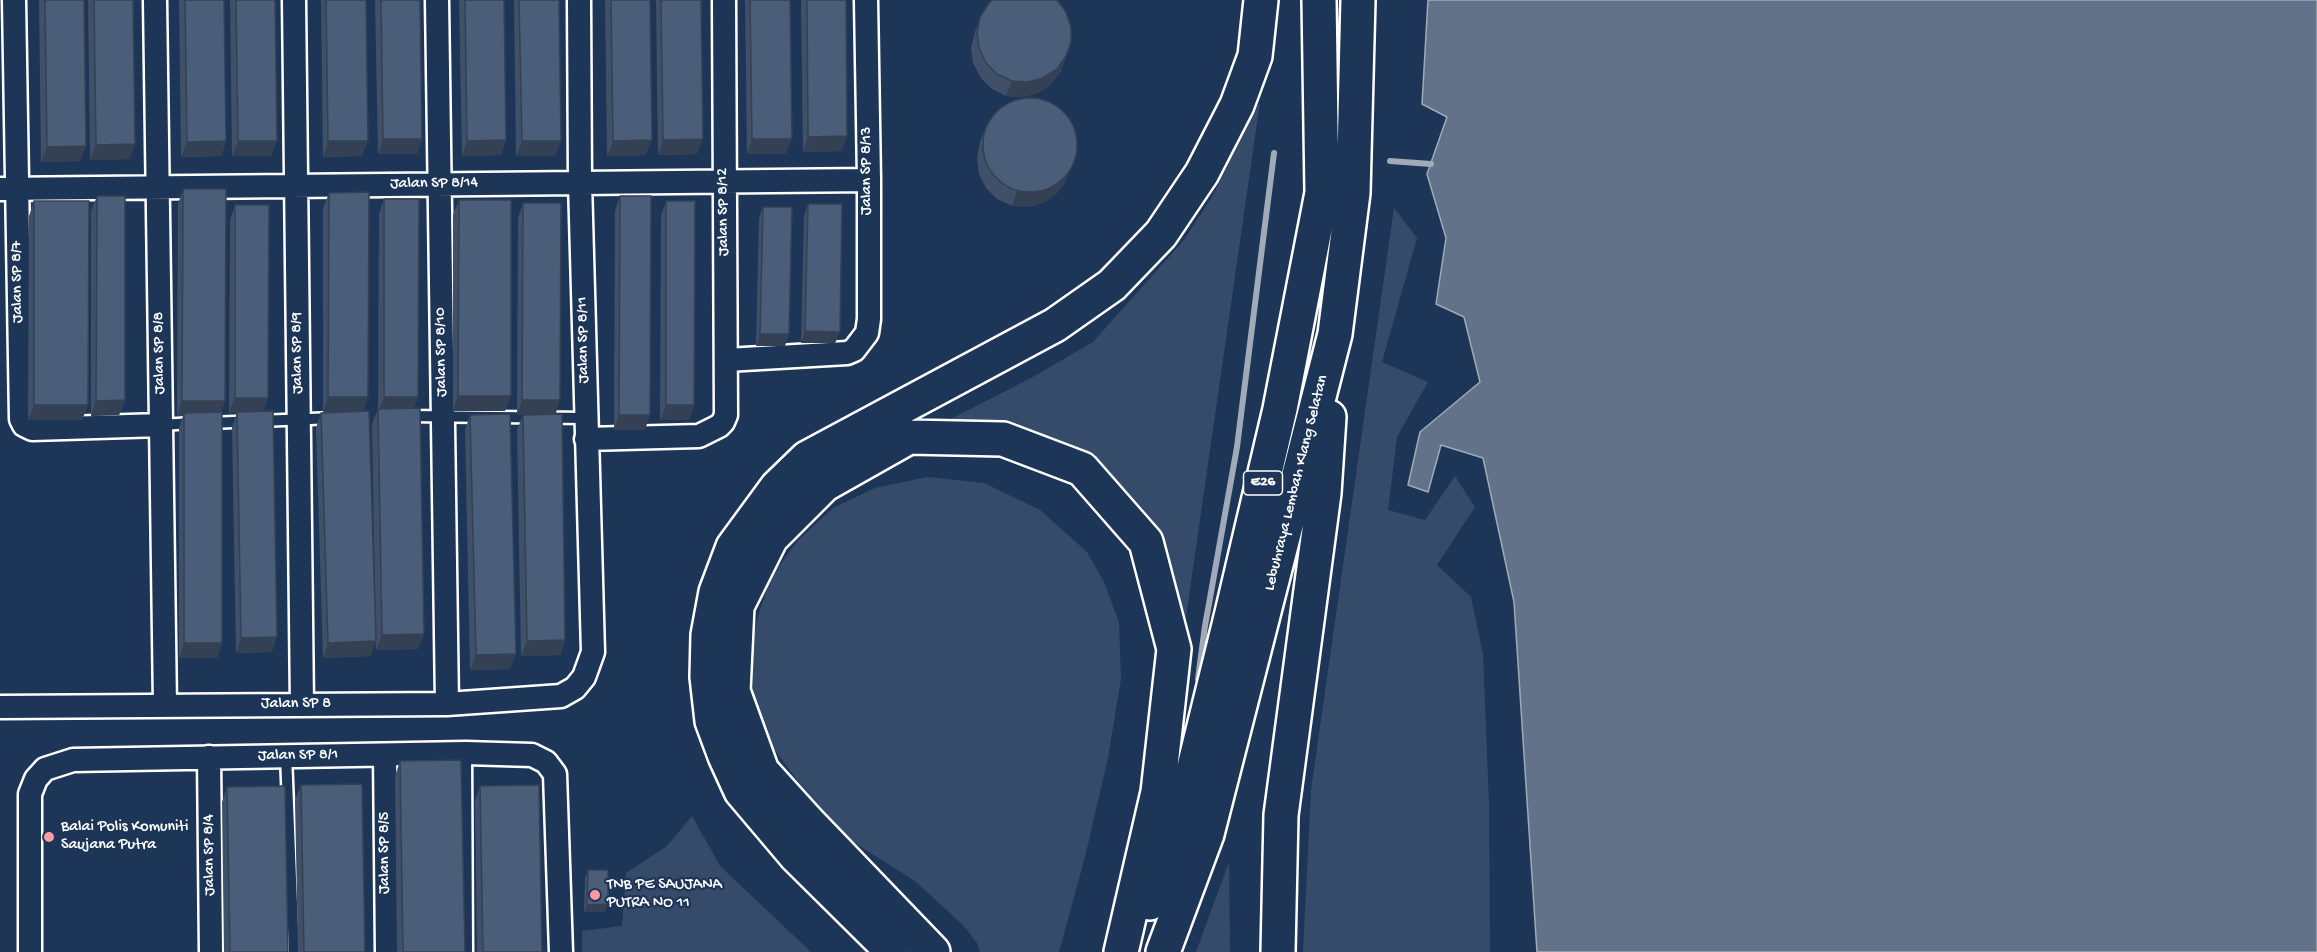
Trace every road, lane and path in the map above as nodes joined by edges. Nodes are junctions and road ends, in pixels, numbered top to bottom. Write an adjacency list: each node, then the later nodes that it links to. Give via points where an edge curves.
1 (14, 0): 17 (street, Jalan SP 8/7)
2 (155, 0): 16 (street, Jalan SP 8/8)
3 (294, 0): 15 (street, Jalan SP 8/9)
4 (437, 0): 14 (street, Jalan SP 8/10)
5 (579, 0): 13 (street, Jalan SP 8/11)
6 (724, 0): 11 (street, Jalan SP 8/12)
7 (866, 0): 12 (street, Jalan SP 8/13)
8 (1261, 0): 41 (highway, via 1255,56 1237,105 1212,154 1161,234 1112,285 1055,325 807,458 777,487 733,547 716,592 708,635 712,721 725,756 741,791 796,856)
9 (1319, 0): 44 (highway, Lebuhraya Lembah Klang Selatan / E26, via 1322,193 1283,397 1180,824)
10 (1358, 0): 18 (highway, Lebuhraya Lembah Klang Selatan / E26, via 1353,193)
11 (724, 180): 12 (street, Jalan SP 8/14); 13 (street, Jalan SP 8/14); 19 (street, Jalan SP 8/12)
12 (869, 180): 19 (street, Jalan SP 8/13, via 869,319 863,340 847,352)
13 (580, 182): 14 (street, Jalan SP 8/14); 25 (street, Jalan SP 8/11)
14 (440, 184): 15 (street, Jalan SP 8/14); 20 (street, Jalan SP 8/10)
15 (296, 186): 16 (street, Jalan SP 8/14); 23 (street, Jalan SP 8/9)
16 (158, 188): 17 (street, Jalan SP 8/14); 24 (street, Jalan SP 8/8)
17 (8, 189): 24 (street, Jalan SP 8/7, via 20,412 24,425 32,429)
18 (1335, 334): 45 (highway, Lebuhraya Lembah Klang Selatan / E26, via 1207,834); 46 (highway, via 1324,493 1281,815)
19 (727, 360): 25 (street, Jalan SP 8/12, via 723,422 699,436)
20 (443, 414): 21 (lane); 25 (lane); 27 (street, Jalan SP 8/10)
21 (399, 416)
22 (343, 417): 23 (lane)
23 (299, 419): 24 (lane); 28 (street, Jalan SP 8/9)
24 (161, 425): 30 (street, Jalan SP 8/8)
25 (586, 428): 26 (street, Jalan SP 8/11, via 593,652)
26 (584, 677): 27 (street, Jalan SP 8, via 561,696)
27 (447, 704): 28 (street, Jalan SP 8)
28 (302, 705): 30 (street, Jalan SP 8)
29 (0, 706): 30 (street, Jalan SP 8)
30 (165, 706)
31 (466, 753): 32 (street, Jalan SP 8/1); 39 (lane); 40 (street, Jalan SP 8/1, via 531,755 546,762 555,774)
32 (385, 755): 33 (street, Jalan SP 8/1); 38 (street, Jalan SP 8/5)
33 (286, 756): 34 (street, Jalan SP 8/1); 37 (lane)
34 (209, 757): 35 (street, Jalan SP 8/1, via 73,760 45,769 30,794); 36 (street, Jalan SP 8/4)
35 (30, 952)
36 (211, 952)
37 (294, 952)
38 (387, 952)
39 (467, 952)
40 (561, 952)
41 (893, 952)
42 (933, 952): 43 (highway, via 762,771 733,691 737,606 771,538 824,485 909,437 1003,439 1082,469 1146,542 1174,649 1158,792)
43 (1121, 952)
44 (1131, 952)
45 (1163, 952)
46 (1278, 952)

